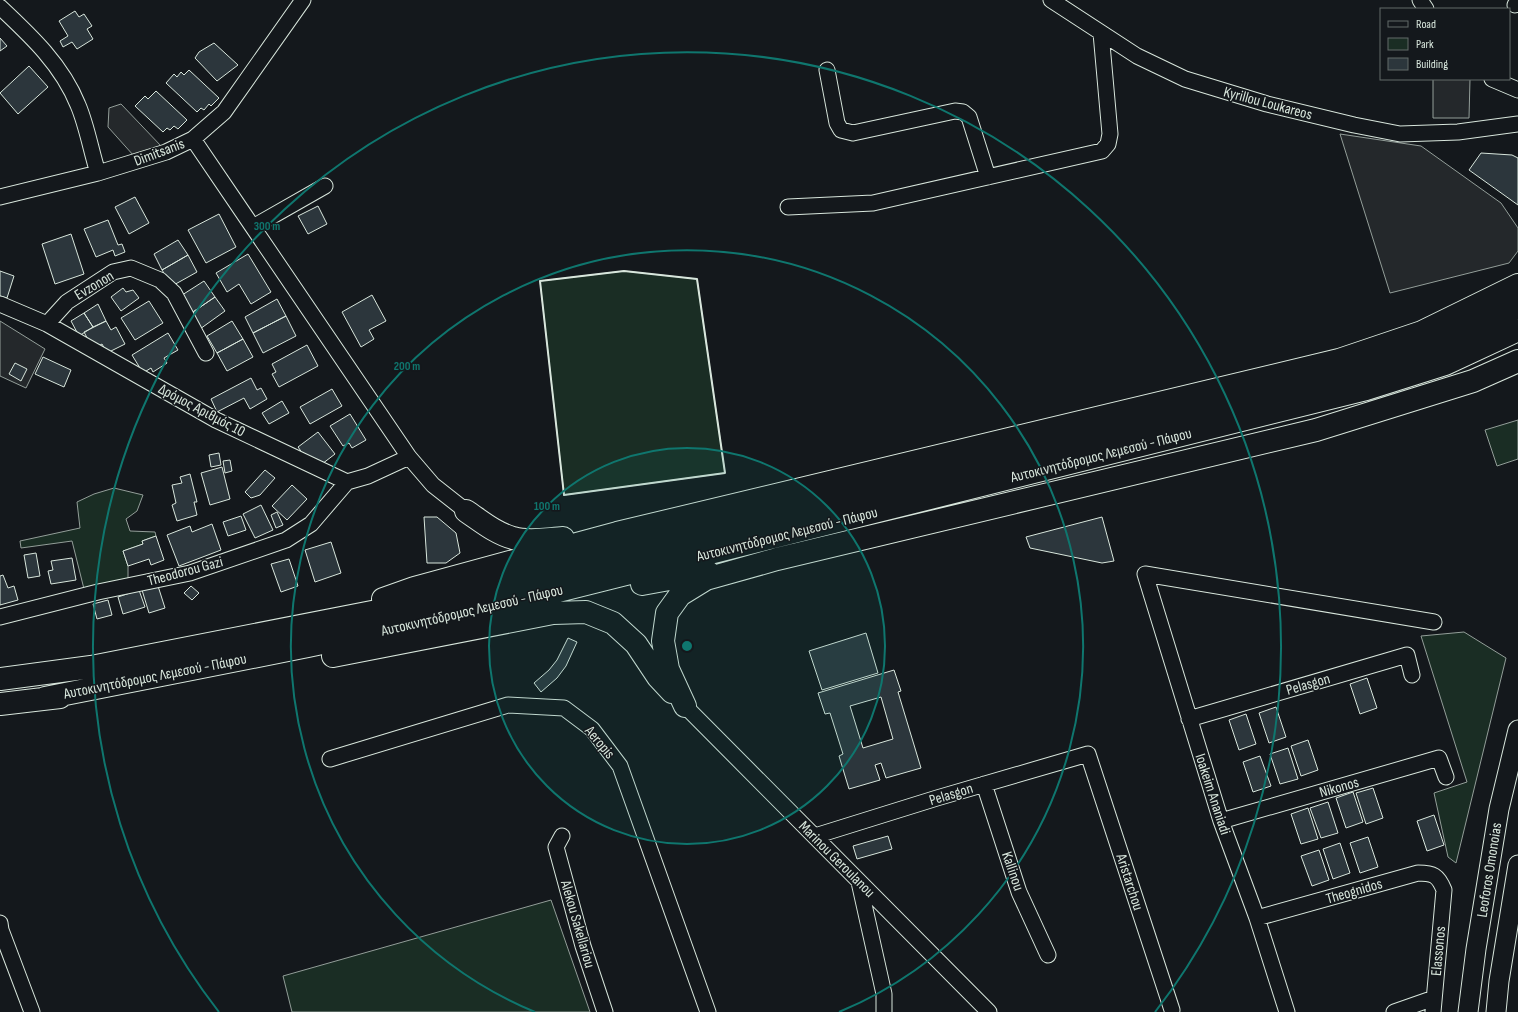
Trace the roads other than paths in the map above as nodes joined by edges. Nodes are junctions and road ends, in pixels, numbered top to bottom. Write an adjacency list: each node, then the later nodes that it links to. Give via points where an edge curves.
1 (303, 0): 9 (street, Dimitsanis, via 224,112)
2 (1052, 0): 4 (street, Kyrillou Loukareos)
3 (0, 7): 10 (street, via 36,41 61,72 78,105)
4 (1101, 33): 8 (street, Kyrillou Loukareos, via 1137,56 1185,80 1267,104 1354,125 1400,134 1458,132); 11 (street, via 1110,134 1108,144 1102,151)
5 (827, 70): 11 (street, via 836,123 840,130 853,134 955,111 963,112 969,117)
6 (1494, 80): 7 (street)
7 (1518, 90)
8 (1514, 126)
9 (194, 139): 10 (street, Dimitsanis, via 166,152); 15 (street)
10 (98, 173): 13 (street, Dimitsanis)
11 (988, 177): 14 (street, via 873,203)
12 (325, 186): 15 (street)
13 (0, 197)
14 (788, 207)
15 (253, 227): 24 (street)
16 (1518, 285): 27 (highway, via 1422,332 1339,360)
17 (0, 304): 19 (street, Δρόμος Αριθμός 10)
18 (1518, 307): 22 (highway, Αυτοκινητόδρομος Λεμεσού - Πάφου)
19 (47, 324): 21 (street, Evzonon, via 67,302 113,272 131,268 160,280 174,293); 25 (street, Δρόμος Αριθμός 10, via 216,420)
20 (1518, 330): 22 (highway, Αυτοκινητόδρομος Λεμεσού - Πάφου)
21 (206, 353)
22 (1442, 355): 29 (highway, Αυτοκινητόδρομος Λεμεσού - Πάφου, via 1366,390); 32 (highway, Αυτοκινητόδρομος Λεμεσού - Πάφου, via 423,602)
23 (1518, 361): 28 (highway, via 1472,381 1316,430)
24 (409, 457): 25 (street, via 368,476); 26 (street, via 433,485)
25 (347, 482): 30 (street, Theodorou Gazi, via 311,524 286,540 190,573 98,592)
26 (466, 511): 27 (highway, via 492,529 513,538 535,540)
27 (618, 534): 32 (highway, via 414,588)
28 (776, 559): 29 (highway, via 622,588); 37 (highway, via 706,579 680,594 667,613 663,641 668,669)
29 (506, 604): 35 (highway, Αυτοκινητόδρομος Λεμεσού - Πάφου)
30 (0, 617)
31 (1434, 622): 38 (street, Ioakeim Ananiadi, via 1145,574)
32 (298, 628): 34 (highway, Αυτοκινητόδρομος Λεμεσού - Πάφου, via 91,667)
33 (1412, 675): 38 (street, Pelasgon, via 1407,655)
34 (0, 679)
35 (45, 698): 36 (highway); 37 (highway, via 174,687 554,613 586,612 613,623 636,644 658,677)
36 (0, 704)
37 (685, 706): 46 (street, Marinou Geroulanou)
38 (1189, 719): 44 (street, Ioakeim Ananiadi)
39 (1518, 730): 62 (main road, Leoforos Omonoias, via 1499,809)
40 (1088, 754): 43 (street, Pelasgon); 54 (street, Aristarchou)
41 (330, 759): 57 (street, Aeropis, via 508,705 564,708 592,729 620,766)
42 (1446, 776): 44 (street, Nikonos, via 1439,758)
43 (984, 784): 46 (street, Pelasgon); 52 (street, Kallinou, via 1019,892)
44 (1221, 821): 50 (street, Ioakeim Ananiadi)
45 (562, 836): 56 (street, Alekou Sakellariou, via 556,847 583,946)
46 (815, 836): 48 (street, Marinou Geroulanou)
47 (1518, 865): 63 (main road, Leoforos Omonoias)
48 (859, 882): 58 (street, via 884,994); 59 (street, Marinou Geroulanou)
49 (1444, 890): 50 (street, Theognidos, via 1437,876 1418,873); 53 (street, Elassonos)
50 (1257, 918): 60 (street, Ioakeim Ananiadi)
51 (0, 928): 55 (street)
52 (1048, 955)
53 (1433, 1005): 61 (street)
54 (1172, 1010)
55 (32, 1012)
56 (605, 1012)
57 (708, 1012)
58 (884, 1012)
59 (989, 1012)
60 (1288, 1012)
61 (1394, 1012)
62 (1468, 1012)
63 (1496, 1012)

